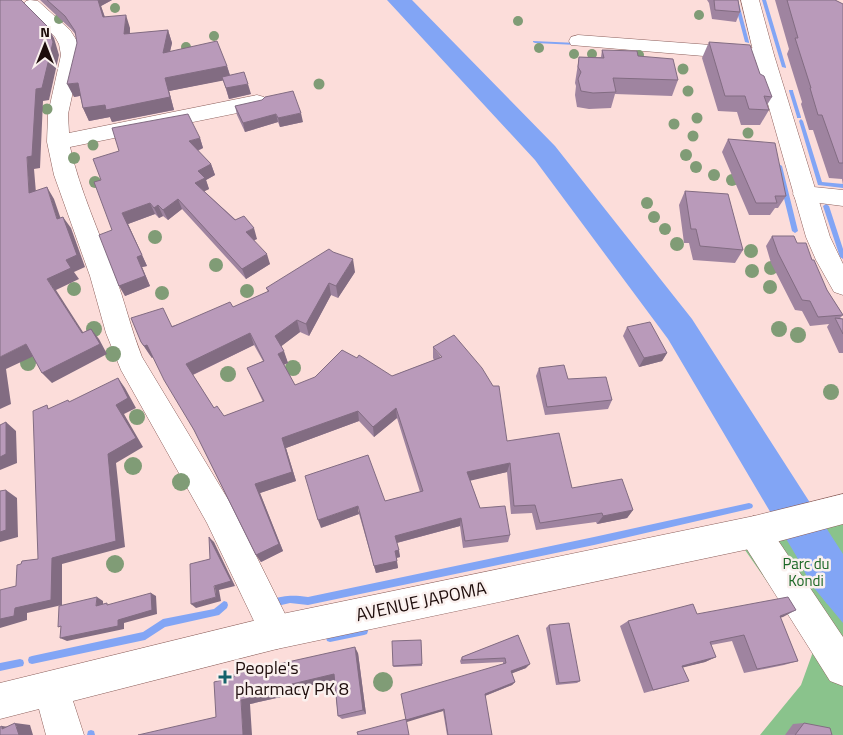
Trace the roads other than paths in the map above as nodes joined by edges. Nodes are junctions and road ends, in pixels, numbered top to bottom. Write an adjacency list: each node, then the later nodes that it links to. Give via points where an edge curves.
1 (750, 0): 4 (street)
2 (32, 5): 6 (street, via 63,34 70,49 58,114)
3 (578, 41): 4 (street)
4 (764, 55): 7 (street)
5 (257, 102): 6 (street)
6 (58, 142): 12 (street, via 65,175 131,362 218,512)
7 (804, 194): 8 (street); 9 (street, via 821,244)
8 (843, 198)
9 (843, 284)
10 (834, 511): 11 (street, AVENUE JAPOMA)
11 (768, 527): 12 (street, AVENUE JAPOMA); 13 (street)
12 (276, 632): 14 (street, AVENUE JAPOMA)
13 (843, 668)
14 (51, 689): 15 (street, AVENUE JAPOMA); 16 (street)
15 (0, 701)
16 (65, 735)

